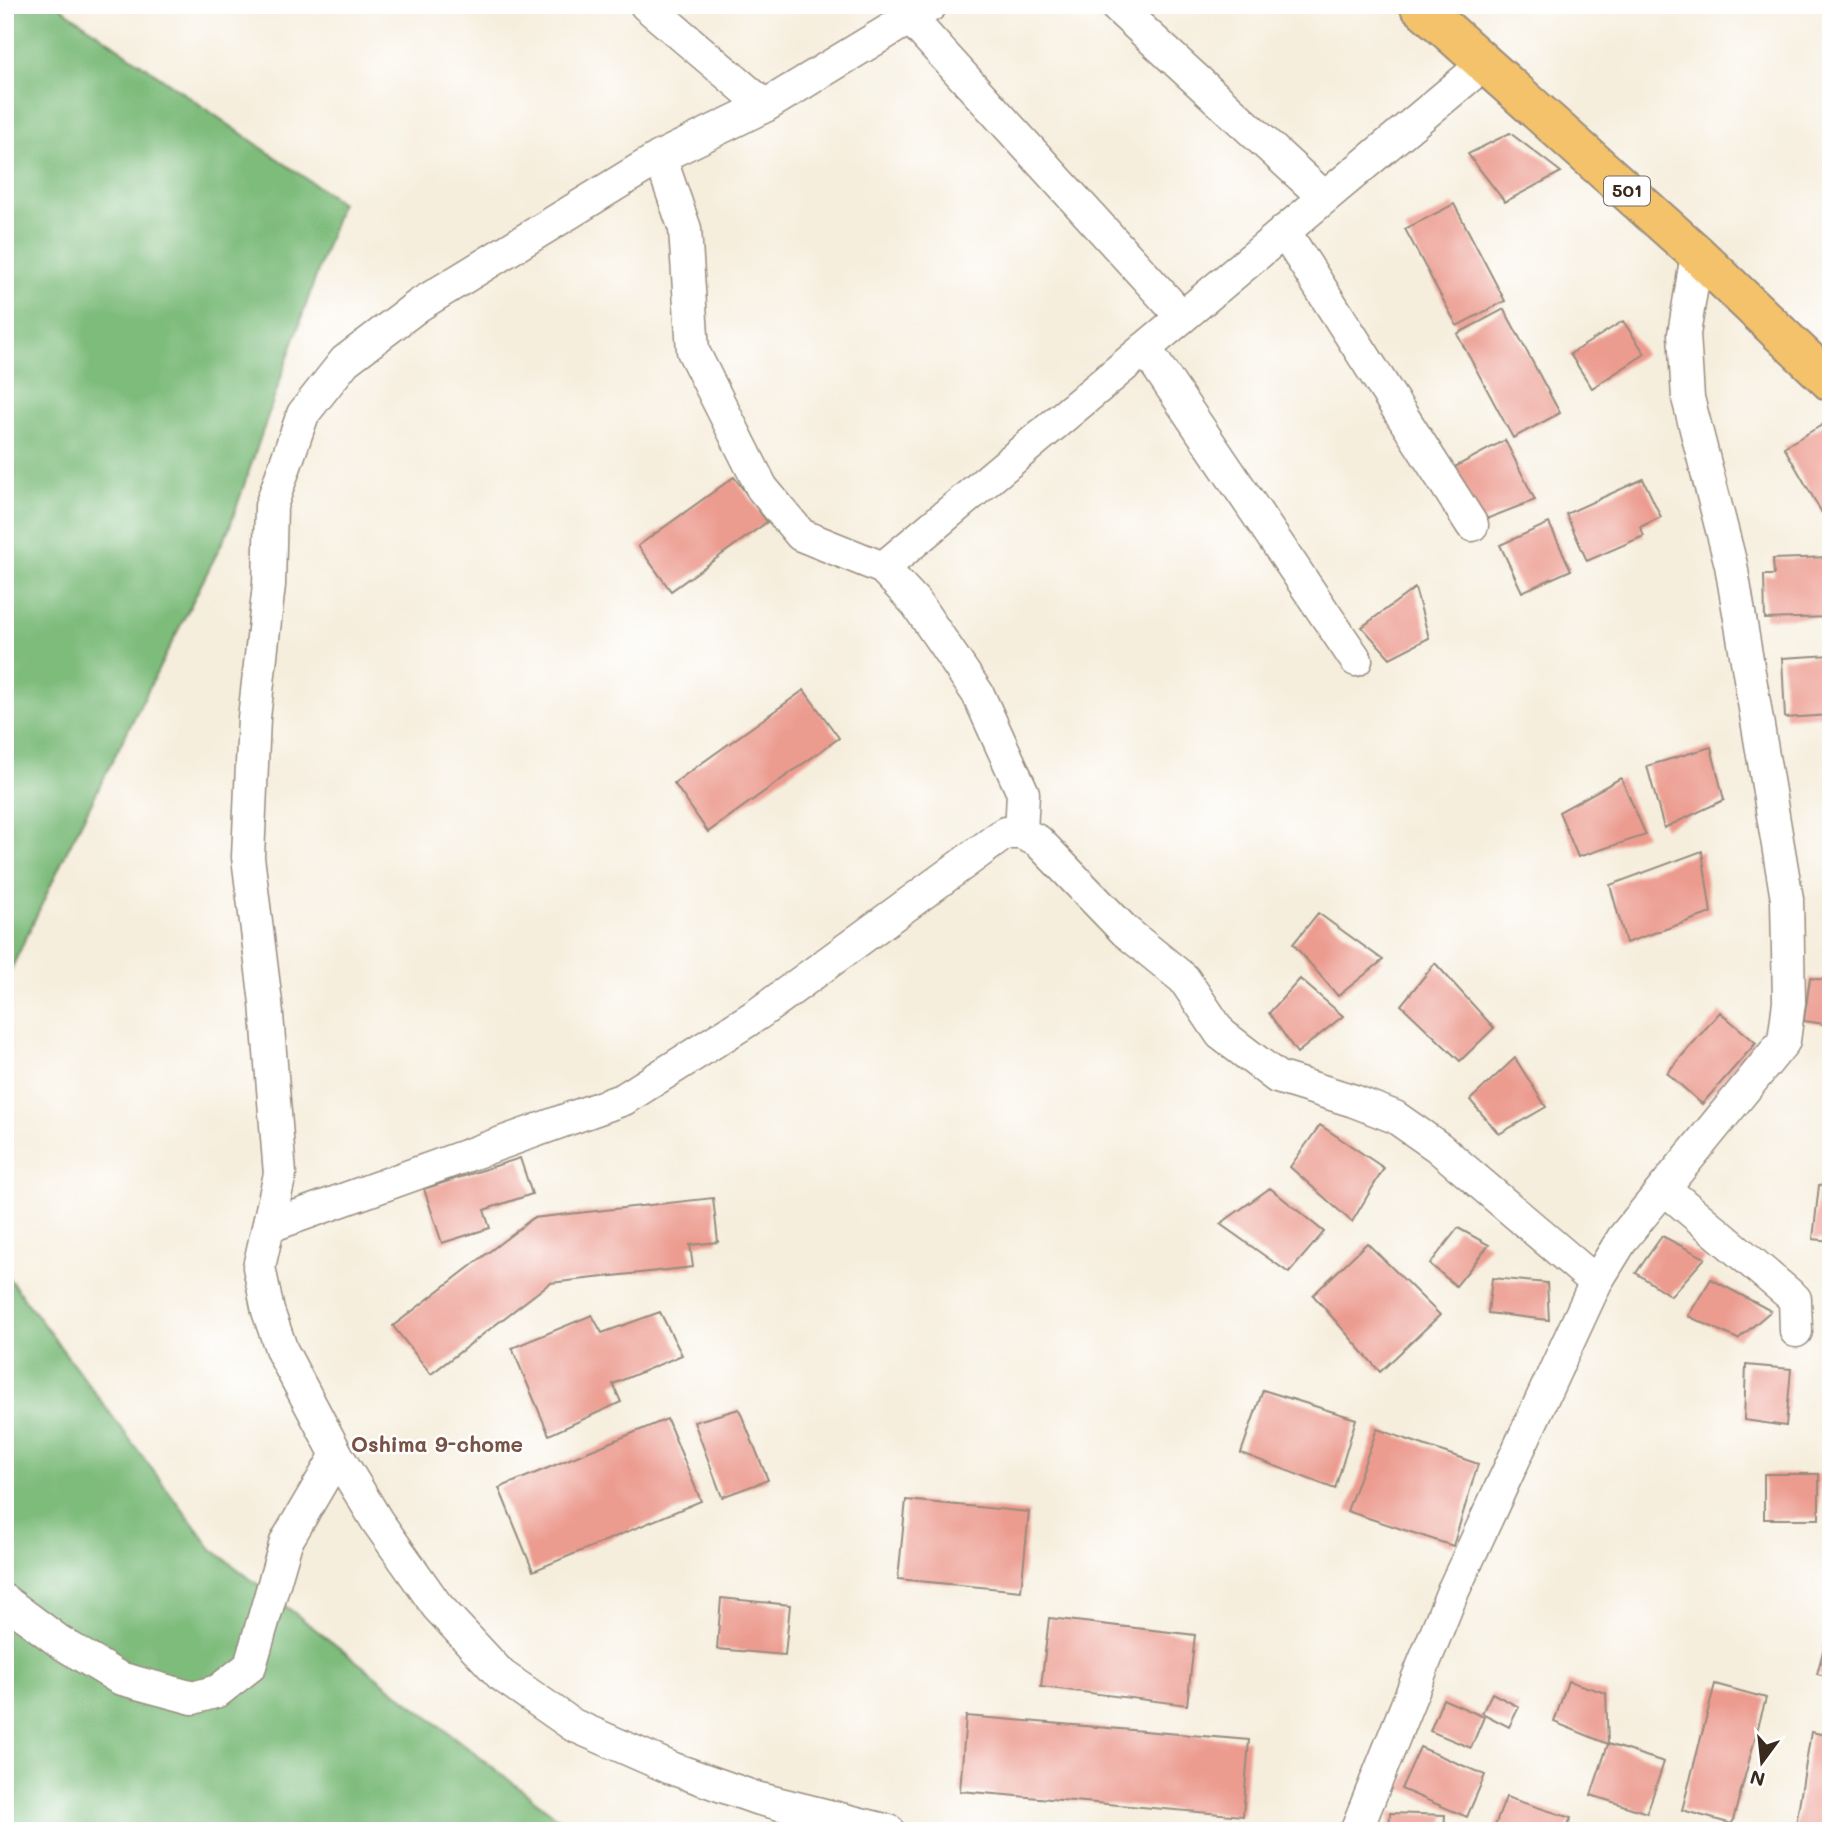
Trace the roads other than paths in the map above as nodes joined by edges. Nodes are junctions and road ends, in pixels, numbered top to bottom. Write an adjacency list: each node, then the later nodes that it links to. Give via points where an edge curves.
1 (646, 5): 6 (street)
2 (1115, 5): 8 (street)
3 (1419, 5): 5 (highway, 501)
4 (921, 12): 6 (street); 11 (street)
5 (1484, 64): 8 (street); 10 (highway, 501)
6 (765, 106): 7 (street)
7 (660, 158): 15 (street, via 685,229 693,351 762,488 801,535); 19 (street, via 419,305 345,361 303,414 271,506 248,858 280,1174)
8 (1324, 197): 9 (street)
9 (1284, 231): 11 (street); 14 (street)
10 (1697, 254): 13 (highway, 501); 18 (street, via 1684,334 1688,398 1731,565 1770,795 1787,899 1789,1002 1784,1041)
11 (1182, 317): 12 (street)
12 (1145, 348): 15 (street); 16 (street)
13 (1831, 382)
14 (1472, 524)
15 (883, 568): 17 (street, via 916,603 978,694 1023,793)
16 (1356, 660)
17 (1021, 833): 19 (street, via 994,839 758,1014 624,1099); 20 (street, via 1038,841 1125,931 1184,979 1221,1034 1278,1077 1395,1117)
18 (1665, 1189): 20 (street, via 1623,1238); 21 (street, via 1794,1299)
19 (270, 1226): 22 (street, via 259,1267 268,1311 282,1352)
20 (1596, 1282): 25 (street, via 1453,1591)
21 (1796, 1331)
22 (337, 1455): 23 (street, via 286,1542 250,1666 219,1692 193,1698 119,1678); 24 (street, via 437,1606 501,1675 573,1725 671,1768 756,1798)
23 (5, 1601)
24 (889, 1831)
25 (1356, 1831)

